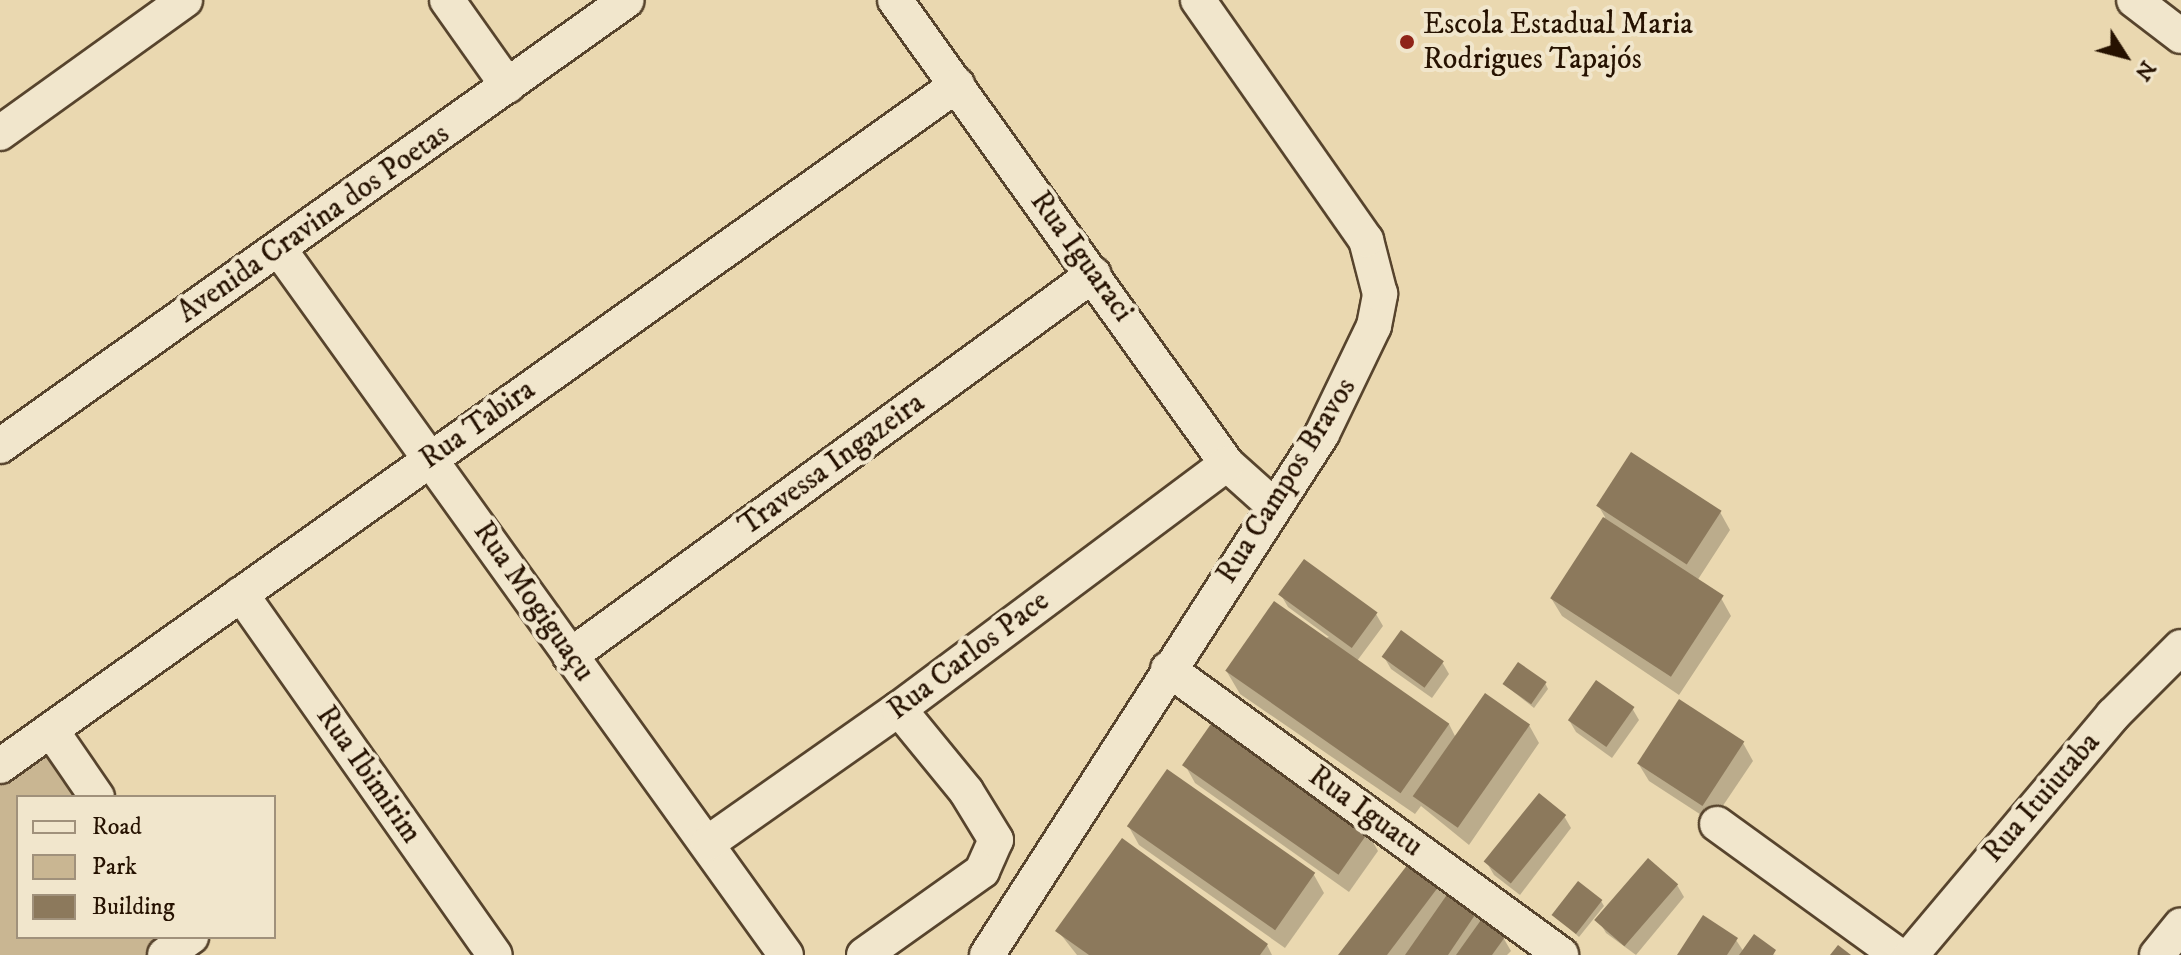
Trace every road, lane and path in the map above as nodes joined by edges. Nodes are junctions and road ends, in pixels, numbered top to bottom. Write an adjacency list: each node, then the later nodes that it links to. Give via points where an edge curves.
1 (447, 0): 9 (street)
2 (627, 0): 9 (street, Avenida Cravina dos Poetas)
3 (895, 0): 8 (street, Rua Iguaraci)
4 (1198, 0): 16 (street, Rua Campos Bravos, via 1338,194 1377,268 1376,316 1358,367)
5 (2134, 0): 7 (street)
6 (172, 3): 10 (street)
7 (2181, 36)
8 (957, 85): 12 (street, Rua Iguaraci); 14 (street, Rua Tabira)
9 (508, 86): 11 (street, Avenida Cravina dos Poetas)
10 (0, 133)
11 (279, 249): 13 (street, Avenida Cravina dos Poetas); 14 (street, Rua Mogiguaçu)
12 (1094, 274): 15 (street, Rua Iguaraci); 19 (street, Travessa Ingazeira)
13 (0, 446)
14 (432, 459): 17 (street, Rua Tabira); 19 (street, Rua Mogiguaçu)
15 (1227, 464): 16 (street, Rua Iguaraci); 21 (street, Rua Carlos Pace)
16 (1274, 506): 20 (street, Rua Campos Bravos)
17 (241, 594): 22 (street, Rua Tabira); 31 (street, Rua Ibimirim)
18 (2181, 647): 36 (street, Rua Ituiutaba, via 2113,715)
19 (570, 656): 26 (street, Rua Mogiguaçu)
20 (1168, 669): 29 (street, Rua Campos Bravos); 34 (street, Rua Iguatu)
21 (899, 709): 26 (street, Rua Carlos Pace); 33 (street, via 966,791 996,840 982,871)
22 (51, 730): 23 (street, Rua Tabira); 24 (street)
23 (0, 766)
24 (96, 795)
25 (1717, 824): 35 (street)
26 (708, 843): 32 (street, Rua Mogiguaçu)
27 (2181, 925): 37 (street)
28 (189, 939): 30 (street)
29 (988, 954)
30 (165, 955)
31 (495, 955)
32 (786, 955)
33 (864, 955)
34 (1561, 955)
35 (1898, 955)
36 (1911, 955)
37 (2157, 955)

